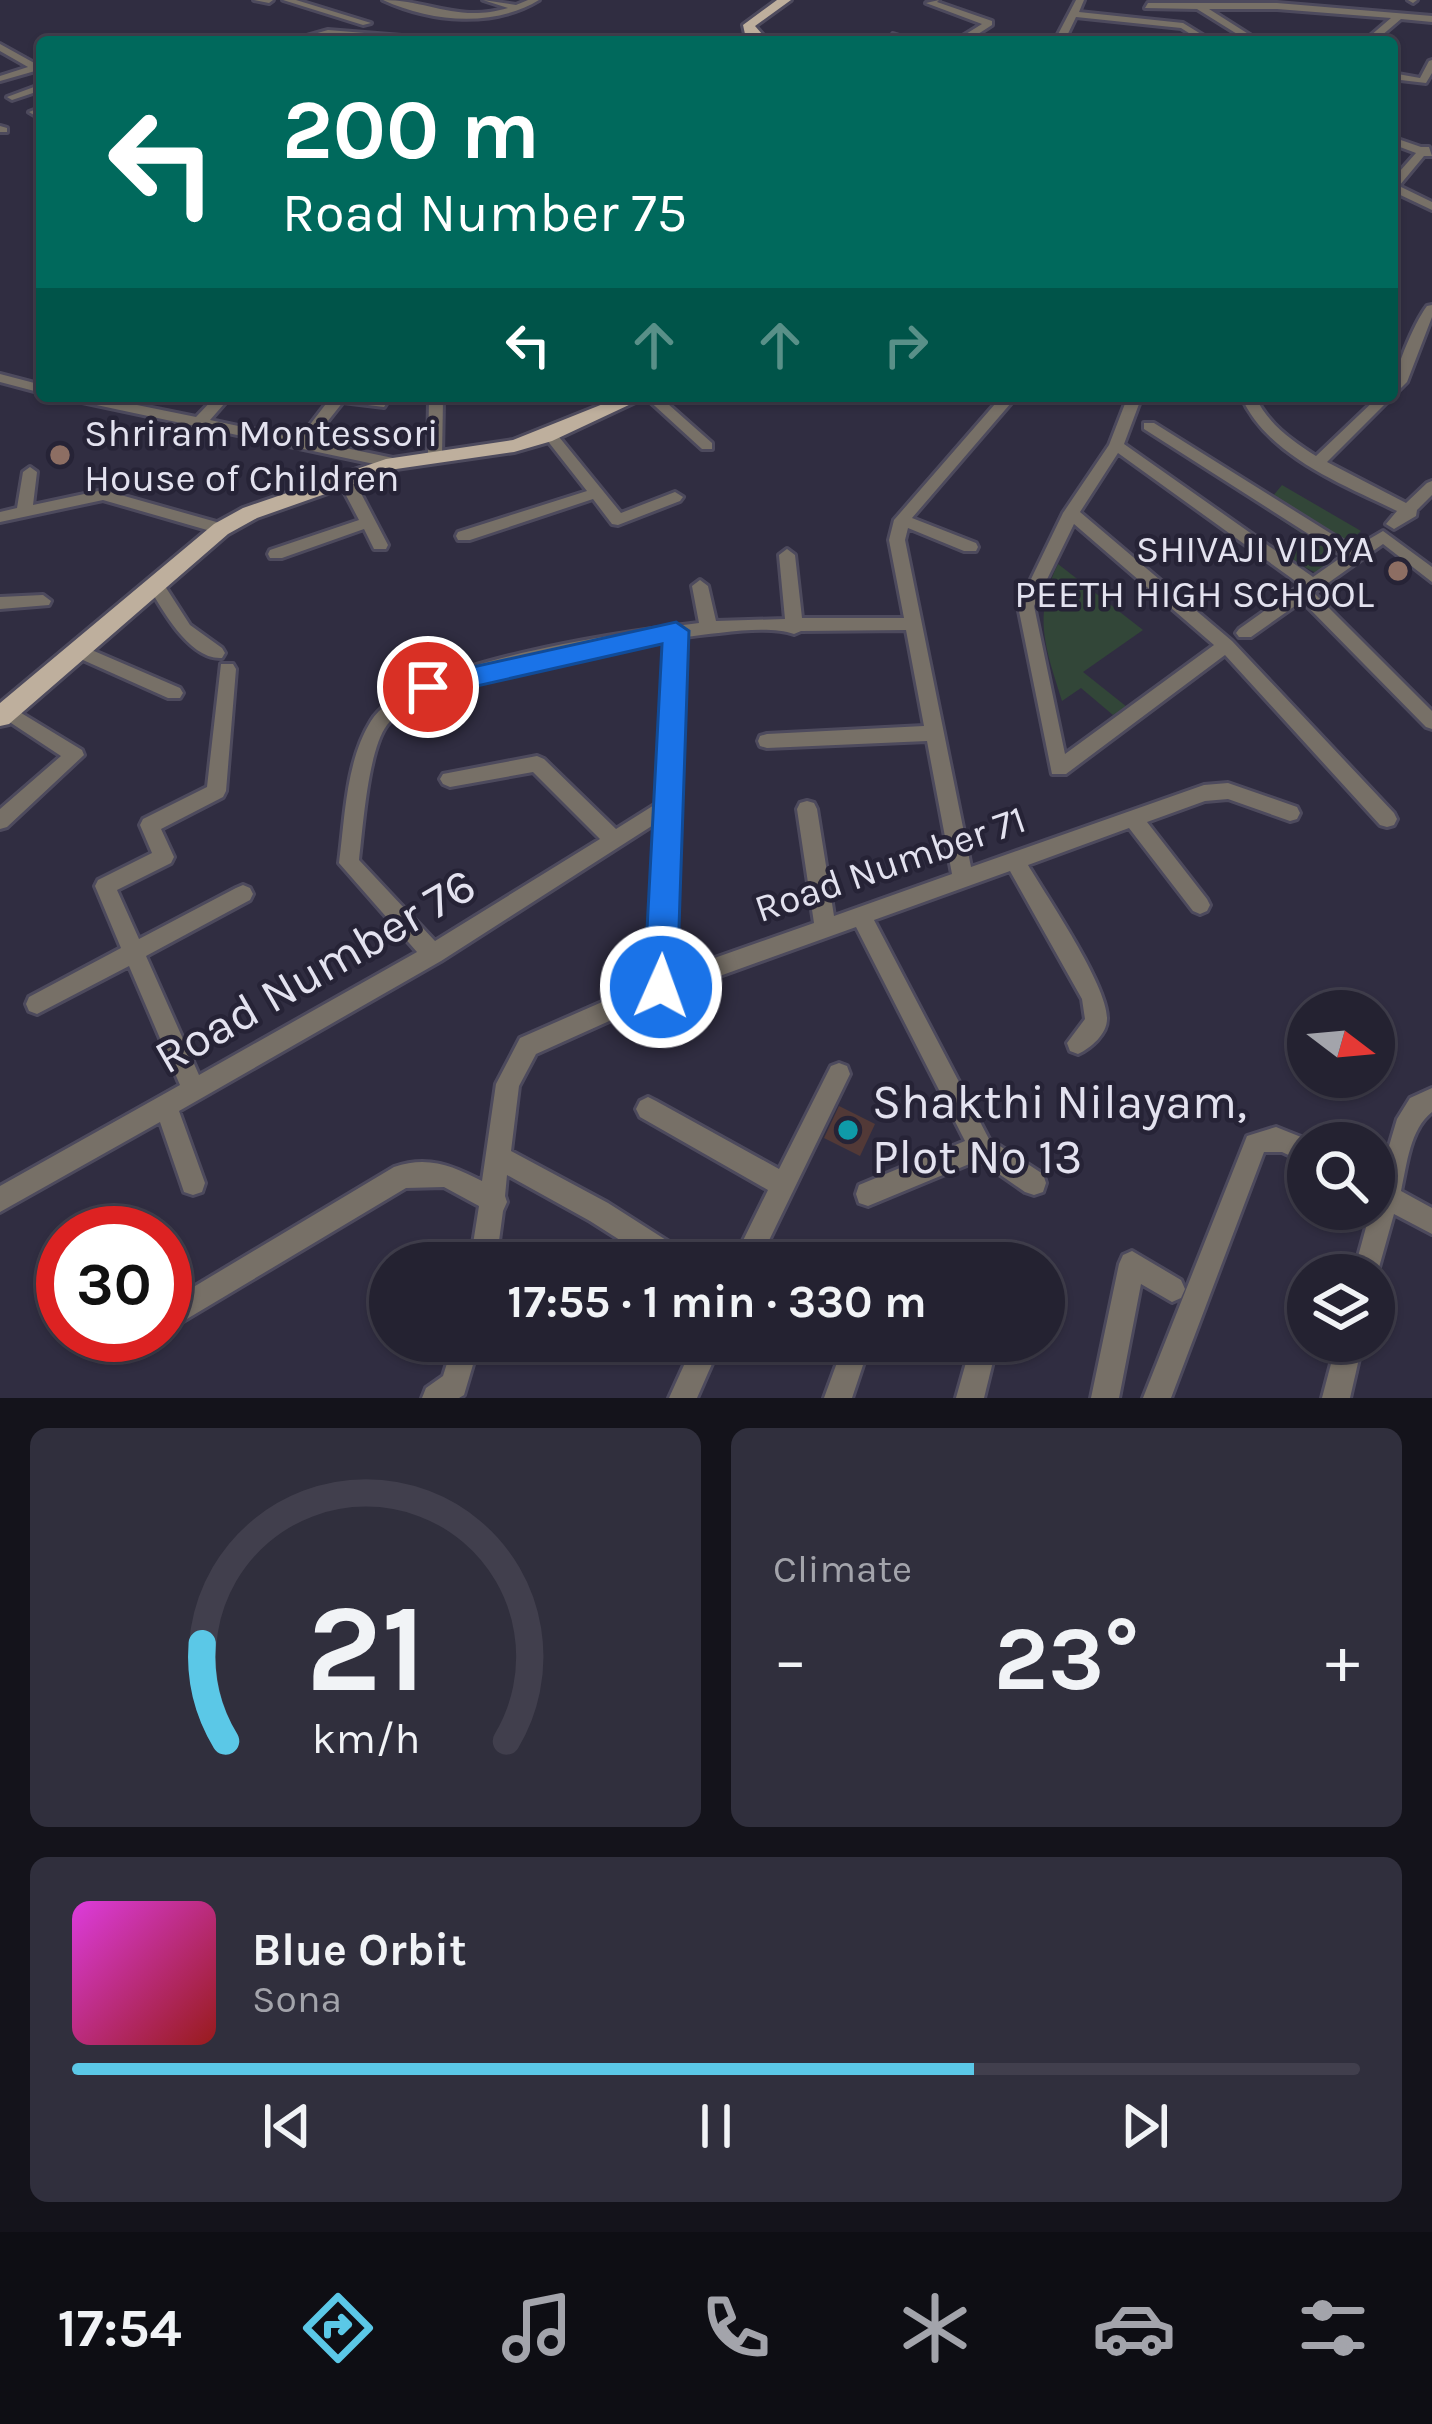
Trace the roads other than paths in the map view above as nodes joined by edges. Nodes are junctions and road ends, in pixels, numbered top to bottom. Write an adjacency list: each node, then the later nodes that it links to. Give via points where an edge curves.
1 (258, 0): 2 (street)
2 (269, 0)
3 (287, 0): 16 (street)
4 (387, 0): 12 (street, via 456,19)
5 (487, 0): 12 (street)
6 (535, 0): 12 (street)
7 (785, 0): 21 (main road, via 749,25)
8 (935, 0): 18 (street, via 989,23)
9 (1080, 0): 13 (street)
10 (1148, 3): 11 (street); 17 (street)
11 (1199, 5): 14 (street); 27 (street)
12 (518, 8)
13 (1075, 14): 17 (street); 24 (street)
14 (1399, 16): 15 (street); 28 (street)
15 (1432, 20)
16 (366, 22)
17 (1145, 22): 25 (street); 26 (street)
18 (971, 34): 22 (street); 23 (street)
19 (315, 36): 20 (street)
20 (365, 36)
21 (755, 36)
22 (968, 36)
23 (976, 36)
24 (1062, 36)
25 (1144, 36)
26 (1201, 36)
27 (1247, 36)
28 (1375, 36)
29 (0, 44): 30 (street)
30 (36, 65)
31 (36, 68): 34 (street)
32 (1430, 69): 33 (street, via 1423,81)
33 (1398, 77)
34 (2, 79)
35 (36, 89): 36 (street)
36 (12, 97)
37 (1398, 140): 38 (street)
38 (1428, 152): 39 (street)
39 (1398, 181)
40 (1398, 190): 41 (street)
41 (1432, 207)
42 (1432, 309): 44 (street)
43 (0, 378): 45 (street)
44 (1398, 386)
45 (36, 387)
46 (123, 402): 58 (street)
47 (218, 402): 58 (street)
48 (335, 402): 61 (street)
49 (368, 402): 57 (street)
50 (436, 402): 64 (street)
51 (626, 402): 60 (main road)
52 (644, 402): 63 (street)
53 (1005, 402): 76 (street)
54 (1133, 402): 62 (street)
55 (1251, 402): 66 (street, via 1260,420)
56 (1381, 402): 66 (street)
57 (380, 404)
58 (199, 422): 61 (street)
59 (1149, 426): 85 (street)
60 (550, 435): 64 (main road); 70 (street)
61 (302, 444): 65 (street)
62 (1116, 445): 74 (street); 89 (street)
63 (707, 446)
64 (435, 455): 65 (main road)
65 (392, 463): 68 (main road)
66 (1318, 463): 73 (street)
67 (29, 472): 72 (street)
68 (346, 480): 77 (street); 78 (main road)
69 (1432, 486): 73 (street)
70 (596, 493): 71 (street, via 618,520); 80 (street)
71 (675, 497)
72 (24, 512): 75 (street); 78 (street, via 103,495)
73 (1411, 512): 79 (street)
74 (1071, 513): 97 (street); 97 (street, via 1026,606 1059,769)
75 (0, 517)
76 (902, 520): 82 (street); 92 (street)
77 (368, 522): 81 (street); 83 (street)
78 (221, 529): 87 (main road)
79 (1389, 530): 85 (street); 86 (street)
80 (464, 536)
81 (380, 544)
82 (970, 547)
83 (276, 554)
84 (787, 555): 93 (street)
85 (1356, 557): 89 (street)
86 (1432, 576)
87 (155, 584): 98 (main road); 118 (street, via 184,629 221,661 216,791 151,825 164,857 105,886)
88 (700, 586): 94 (street)
89 (1310, 589): 96 (street); 101 (street)
90 (44, 601): 91 (street)
91 (0, 603)
92 (911, 624): 93 (street); 102 (street)
93 (794, 628): 94 (street)
94 (709, 630): 95 (street)
95 (676, 631): 105 (street); 119 (street, via 428,687 380,720 350,863)
96 (1244, 633)
97 (1226, 645): 108 (street)
98 (80, 651): 99 (street); 100 (main road)
99 (174, 693)
100 (4, 714): 110 (street, via 75,755)
101 (1432, 722)
102 (932, 733): 103 (street); 113 (street)
103 (767, 741)
104 (450, 779): 111 (street, via 537,764)
105 (668, 806): 111 (street, Road Number 76); 120 (street)
106 (806, 809): 117 (street)
107 (1290, 813): 109 (street, Road Number 71, via 1228,790)
108 (1387, 819)
109 (1136, 820): 112 (street, Road Number 71); 115 (street)
110 (0, 821)
111 (613, 839): 119 (street, Road Number 76)
112 (1015, 861): 113 (street, Road Number 71); 122 (street, via 1093,997 1097,1023)
113 (963, 879): 116 (street, Road Number 71)
114 (243, 894): 118 (street)
115 (1200, 905)
116 (861, 915): 117 (street, Road Number 71); 129 (street)
117 (825, 928): 120 (street, Road Number 71)
118 (136, 950): 121 (street); 124 (street)
119 (433, 954): 124 (street, Road Number 76)
120 (661, 987): 131 (street, Road Number 71, via 528,1046 508,1084)
121 (37, 1004)
122 (1078, 1043)
123 (839, 1074): 134 (street)
124 (194, 1091): 126 (street, Road Number 76)
125 (1432, 1100): 130 (street, via 1418,1106)
126 (166, 1107): 132 (street); 136 (street, Road Number 76)
127 (648, 1109): 134 (street)
128 (1287, 1141): 155 (street, via 1255,1144)
129 (980, 1147): 133 (street); 135 (street)
130 (1395, 1153)
131 (500, 1158): 138 (street, Road Number 71); 141 (street)
132 (193, 1183)
133 (1034, 1183)
134 (784, 1186): 142 (street)
135 (868, 1193)
136 (0, 1200)
137 (1395, 1201): 139 (street)
138 (495, 1202): 140 (street, Road Number 71); 144 (street, via 446,1174 403,1176)
139 (1432, 1222)
140 (487, 1242)
141 (646, 1242)
142 (756, 1242)
143 (1172, 1289): 154 (street, via 1132,1264)
144 (192, 1303)
145 (461, 1362): 150 (street, via 454,1384)
146 (699, 1362): 151 (street)
147 (851, 1362): 152 (street)
148 (980, 1362): 153 (street)
149 (1345, 1362): 156 (street)
150 (436, 1398)
151 (683, 1398)
152 (838, 1398)
153 (970, 1398)
154 (1105, 1398)
155 (1157, 1398)
156 (1336, 1398)

